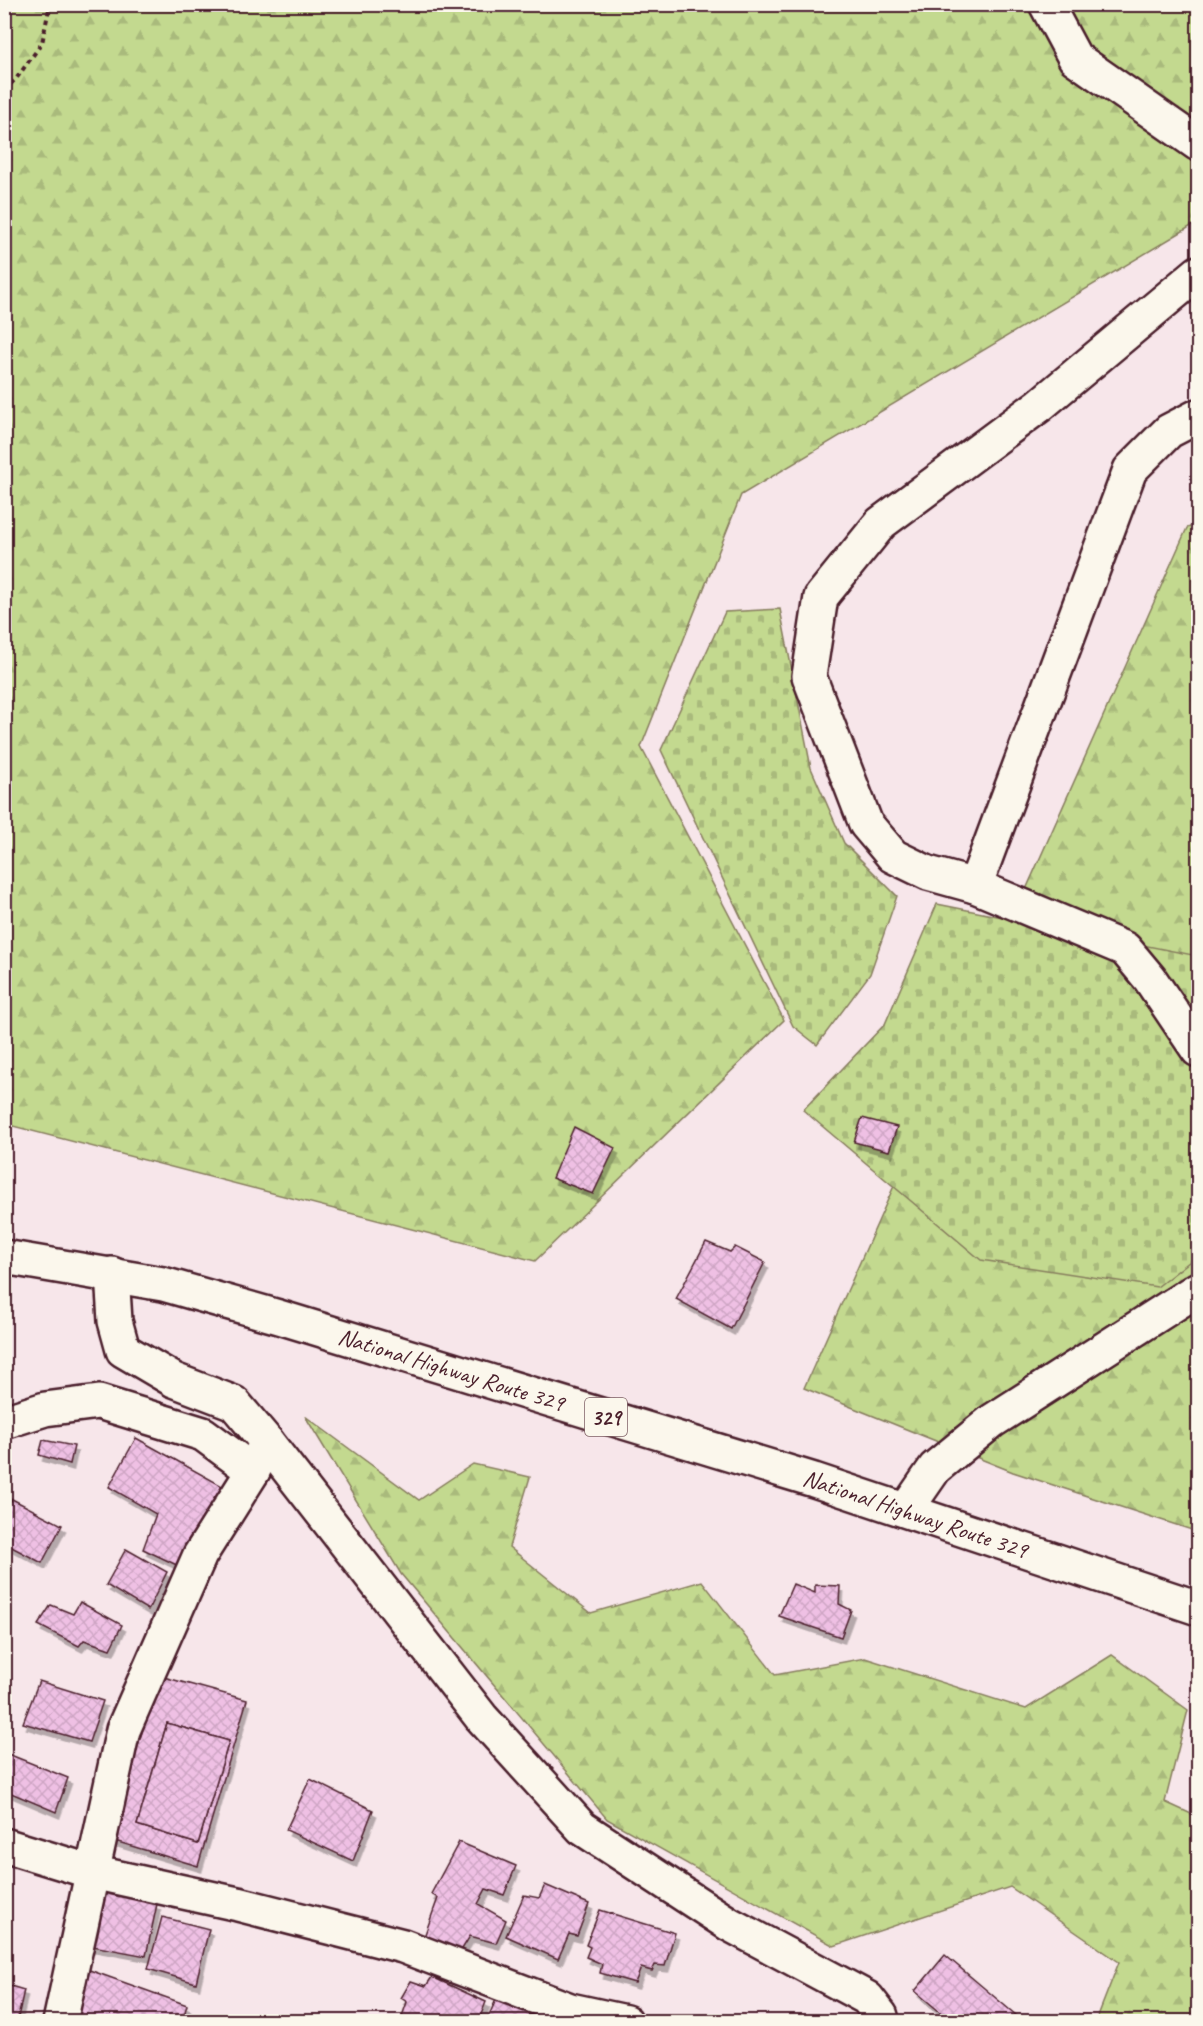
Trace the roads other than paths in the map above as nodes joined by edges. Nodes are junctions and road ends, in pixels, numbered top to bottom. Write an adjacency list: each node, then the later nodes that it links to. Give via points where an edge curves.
1 (1046, 4): 2 (main road, via 1075,58)
2 (1198, 144)
3 (1198, 273): 5 (main road, via 1040,405 881,523 821,597 809,676 866,824 892,856 928,873)
4 (1198, 416): 5 (main road, via 1169,431 1130,470)
5 (975, 886): 6 (main road, via 1125,949)
6 (1198, 1050)
7 (4, 1257): 8 (main road, National Highway Route 329 / 329)
8 (112, 1275): 11 (main road, via 115,1321 123,1350 174,1380 234,1403); 13 (main road, National Highway Route 329 / 329, via 163,1284 279,1317)
9 (1198, 1288): 13 (main road, via 992,1421 935,1468)
10 (4, 1422): 12 (main road, via 45,1409 99,1402 203,1434)
11 (267, 1442): 12 (main road); 20 (main road, via 482,1717 582,1828 729,1924 867,1998)
12 (253, 1471): 16 (main road, via 200,1555 123,1730)
13 (906, 1510): 14 (main road, National Highway Route 329 / 329)
14 (1198, 1608)
15 (4, 1845): 16 (main road)
16 (92, 1872): 17 (main road, via 403,1946); 18 (main road)
17 (568, 2016): 19 (main road)
18 (60, 2022)
19 (626, 2022)
20 (882, 2022)

